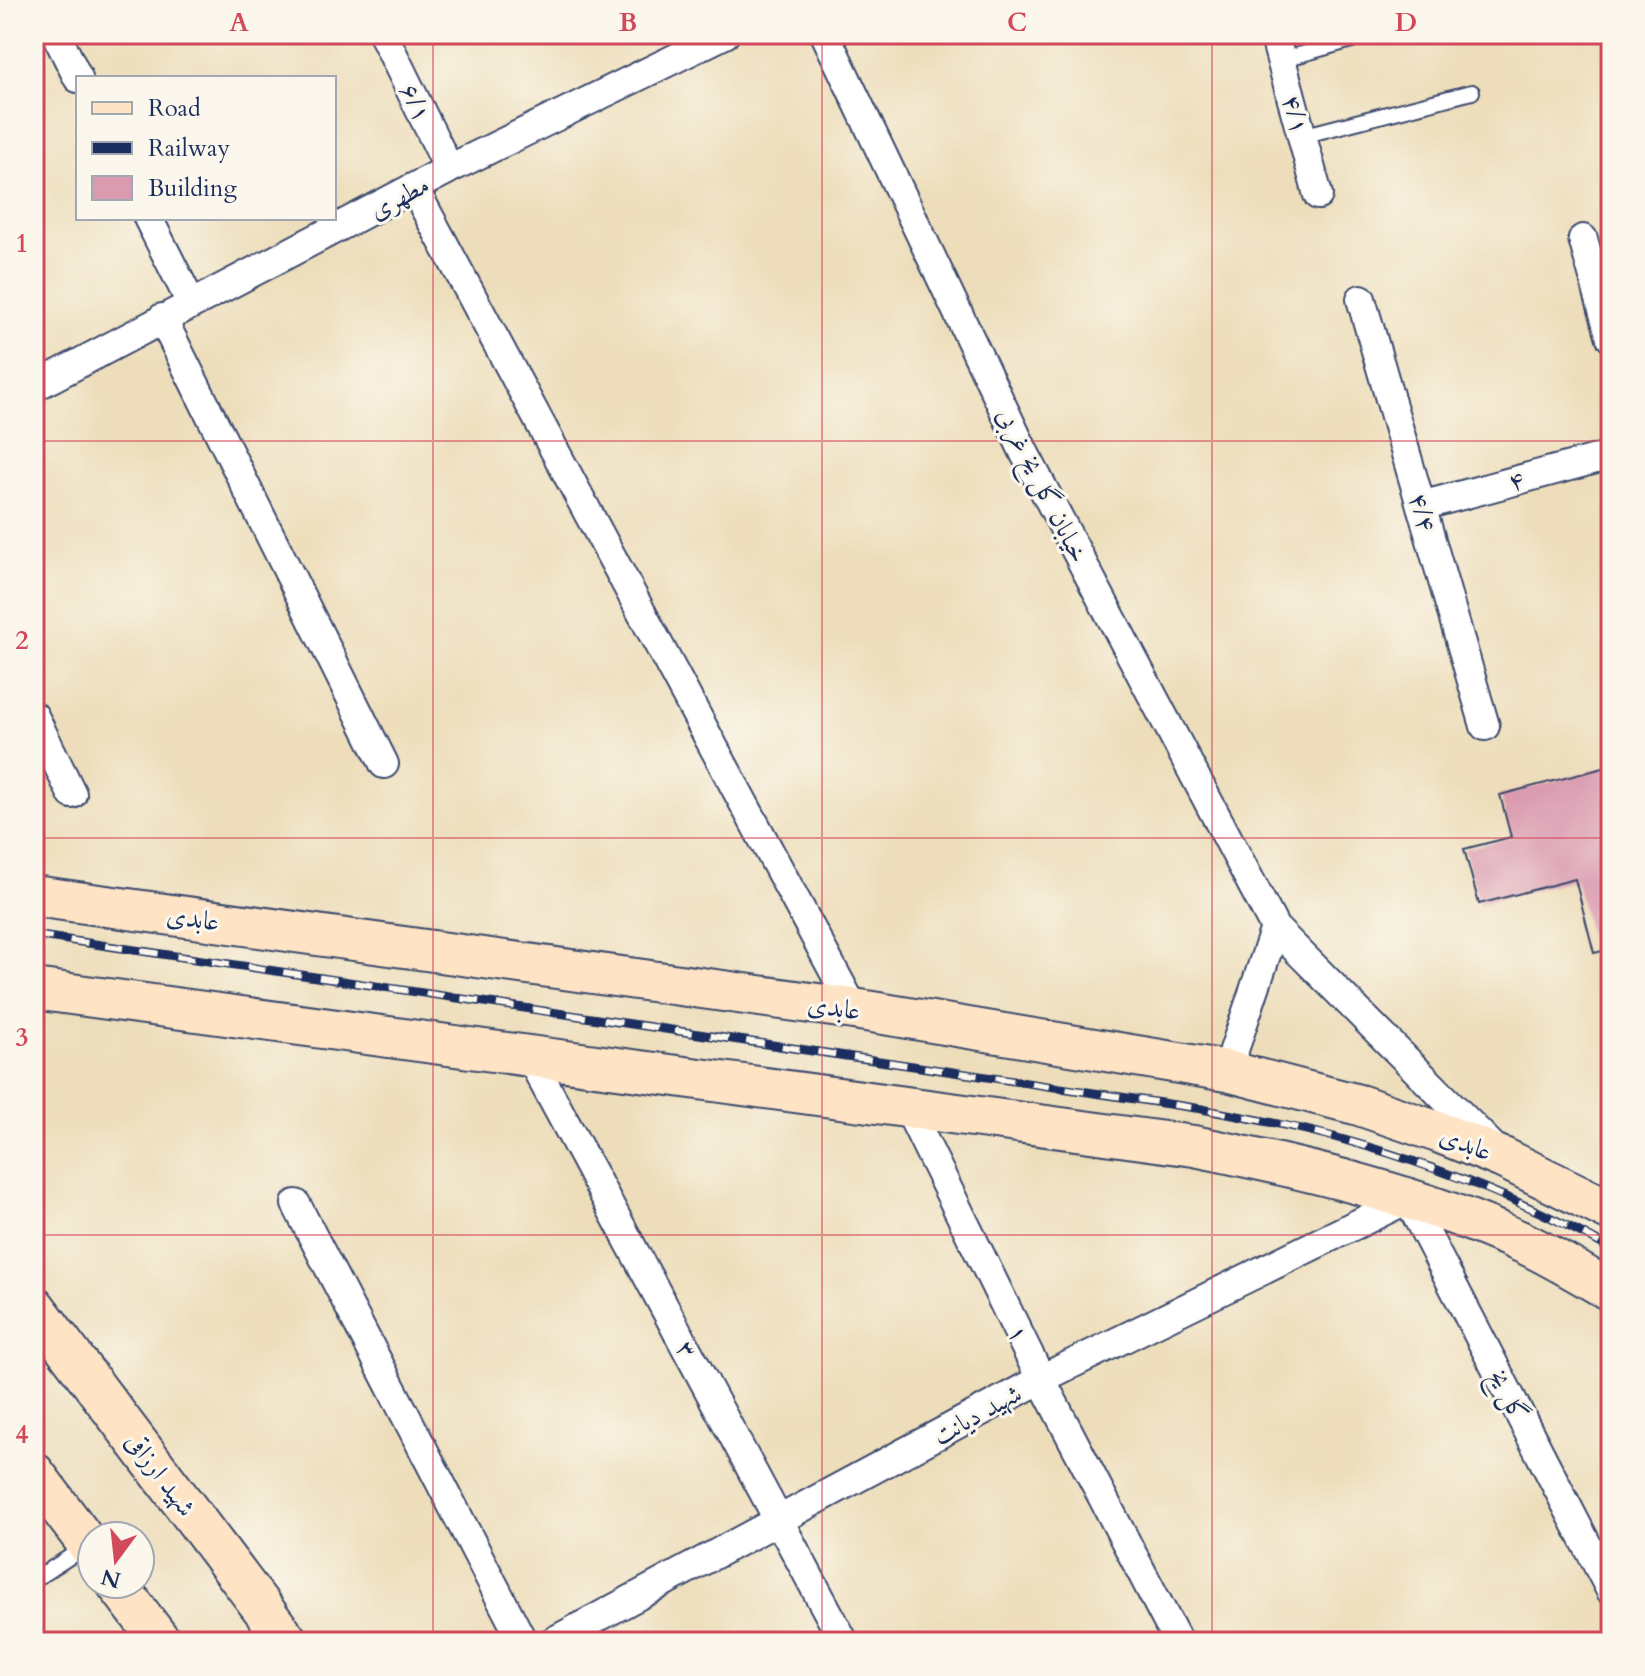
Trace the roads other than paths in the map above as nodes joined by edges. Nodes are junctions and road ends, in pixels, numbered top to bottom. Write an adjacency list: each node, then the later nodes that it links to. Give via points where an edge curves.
1 (56, 34): 7 (street)
2 (383, 34): 10 (street, ۶/۱)
3 (725, 34): 10 (street, مطهری)
4 (825, 34): 27 (street, خیابان گل یخ غربی, via 1025,454)
5 (1373, 34): 6 (lane)
6 (1278, 47): 9 (street, ۴/۱)
7 (77, 76)
8 (1472, 92): 9 (lane)
9 (1302, 136): 12 (street, ۴/۱)
10 (449, 169): 11 (street, مطهری)
11 (415, 190): 16 (street, مطهری); 29 (street)
12 (1318, 195)
13 (149, 220): 16 (street)
14 (1583, 239): 18 (street)
15 (1361, 299): 21 (street, ۴/۴)
16 (191, 303): 17 (street, مطهری)
17 (162, 318): 19 (street, مطهری); 24 (street)
18 (1611, 338)
19 (34, 387)
20 (1611, 455): 21 (street, ۴)
21 (1421, 506): 23 (street, ۴/۴)
22 (34, 716): 25 (street)
23 (1485, 726)
24 (384, 764)
25 (72, 794)
26 (34, 896): 29 (main road, عابدی)
27 (1275, 928): 31 (street); 33 (street, خیابان گل یخ غربی)
28 (34, 989): 30 (main road)
29 (854, 1009): 31 (main road, عابدی)
30 (530, 1057): 32 (main road); 41 (street, ۳)
31 (1227, 1071): 33 (main road, عابدی, via 1359,1105)
32 (908, 1108): 34 (main road, via 1194,1146 1313,1170); 39 (street, ۱)
33 (1503, 1158): 36 (main road, عابدی)
34 (1408, 1199): 37 (main road, via 1528,1245); 39 (street, شهید دیانت); 45 (street, گل یخ)
35 (296, 1204): 49 (street)
36 (1611, 1211)
37 (1611, 1291)
38 (34, 1306): 48 (main road, شهید ارزاقی)
39 (1041, 1379): 41 (street, شهید دیانت); 52 (street, ۱)
40 (35, 1476): 42 (main road)
41 (780, 1522): 50 (street, شهید دیانت); 51 (street, ۳)
42 (76, 1530)
43 (76, 1556): 44 (lane)
44 (34, 1580)
45 (1611, 1591)
46 (129, 1600): 47 (main road)
47 (161, 1642)
48 (288, 1642)
49 (523, 1642)
50 (552, 1642)
51 (844, 1642)
52 (1178, 1642)

